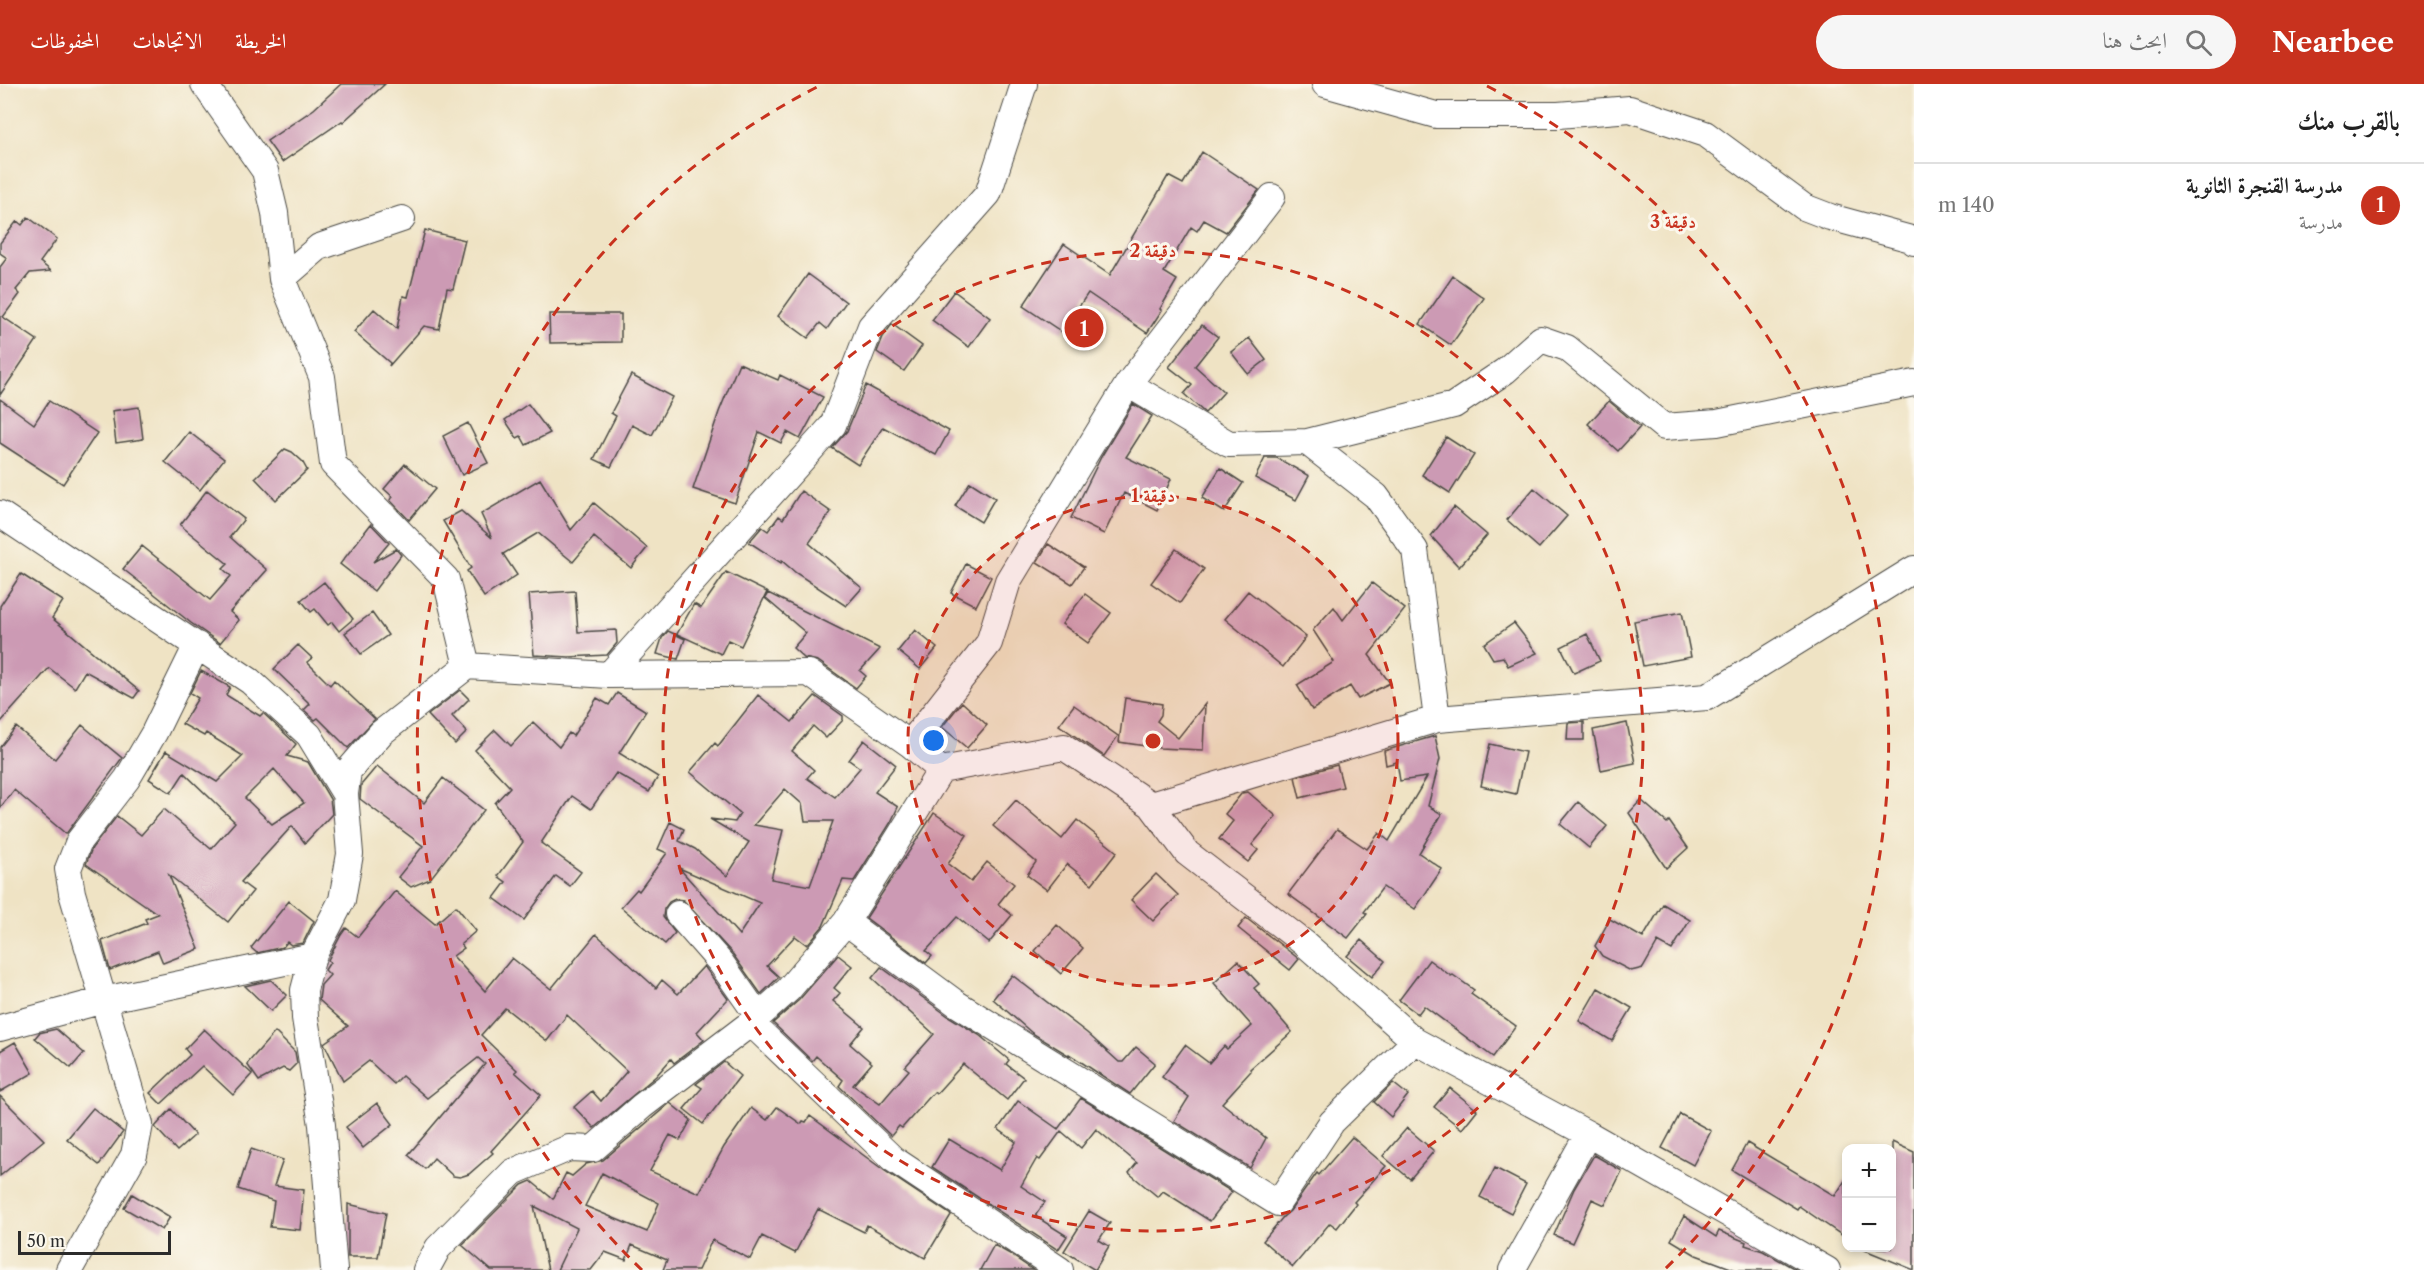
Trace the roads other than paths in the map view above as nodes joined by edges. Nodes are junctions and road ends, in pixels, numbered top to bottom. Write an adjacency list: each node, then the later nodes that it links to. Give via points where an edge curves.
1 (204, 84): 7 (street, via 265,171 275,213)
2 (1024, 84): 15 (street, via 988,194 871,326 833,425)
3 (1325, 84): 6 (street, via 1436,115 1558,115 1630,109 1705,134 1804,207)
4 (1272, 197): 8 (street)
5 (402, 219): 7 (street, via 319,247)
6 (1914, 242)
7 (282, 279): 14 (street, via 322,377 333,464 446,579)
8 (1128, 384): 10 (street, via 1229,444); 17 (street, via 1008,581 989,643)
9 (1914, 384): 10 (street, via 1717,423 1664,426 1567,348 1541,339 1505,371 1454,405)
10 (1307, 442): 16 (street, via 1376,496 1415,549)
11 (0, 514): 13 (street)
12 (1914, 570): 16 (street, via 1707,697)
13 (197, 645): 19 (street, via 250,681 309,735); 24 (street, via 154,734 127,779 79,841 68,868)
14 (467, 666): 15 (street); 19 (street, via 381,733 348,771)
15 (609, 675): 17 (street, via 809,673)
16 (1437, 718): 20 (street)
17 (910, 744): 18 (street)
18 (941, 770): 20 (street, via 1064,747); 22 (street)
19 (345, 794): 23 (street, via 350,854 342,900)
20 (1151, 805): 27 (street, via 1187,853 1304,943)
21 (678, 914): 25 (street, via 722,963)
22 (846, 922): 25 (street, via 788,990); 27 (street, via 957,1004 1278,1203 1332,1122)
23 (313, 956): 24 (street); 30 (street, via 304,990 305,1018 322,1125)
24 (104, 1000): 26 (street); 29 (street, via 140,1124 134,1155)
25 (755, 1020): 31 (street, via 642,1106 593,1149 569,1148 513,1172 438,1248); 32 (street, via 893,1159)
26 (0, 1028)
27 (1415, 1041): 28 (street)
28 (1587, 1134): 33 (street); 34 (street)
29 (69, 1270)
30 (334, 1270)
31 (426, 1270)
32 (1060, 1270)
33 (1512, 1270)
34 (1827, 1270)

